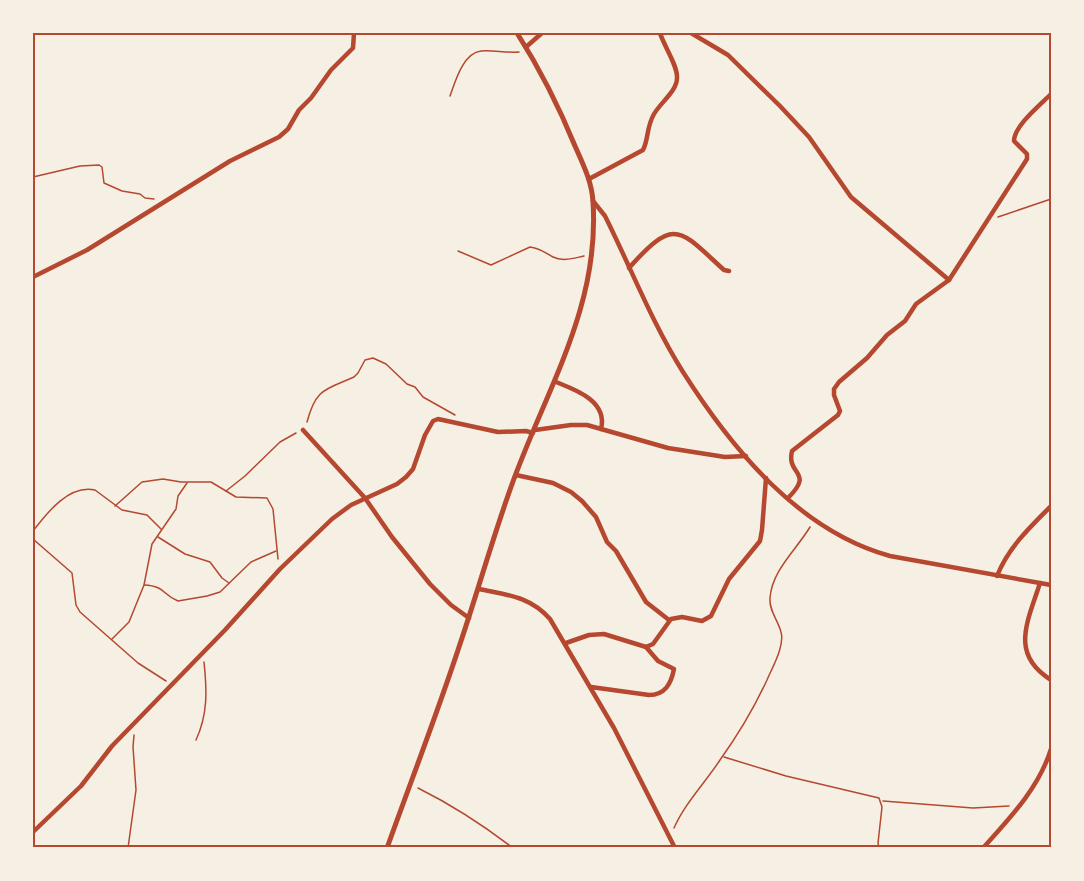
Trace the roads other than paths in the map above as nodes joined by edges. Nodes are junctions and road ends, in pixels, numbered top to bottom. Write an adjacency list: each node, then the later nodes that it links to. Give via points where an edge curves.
1 (354, 33): 12 (street, via 353,48 274,141 230,161 87,250)
2 (517, 33): 6 (street)
3 (542, 33): 6 (street)
4 (660, 33): 8 (street, via 676,70 674,88 649,123 643,150)
5 (691, 33): 13 (street, via 728,55 809,137 851,197)
6 (527, 49): 8 (street)
7 (1051, 94): 13 (street, via 1014,136 1027,159)
8 (589, 179): 9 (street)
9 (593, 201): 10 (street, via 606,216); 14 (street, via 584,297)
10 (629, 268): 11 (street, via 657,239 673,234 692,240); 18 (street, via 682,371)
11 (729, 272)
12 (33, 277)
13 (949, 280): 22 (street, via 916,304 905,321 839,381 834,389 838,415 792,451 801,481)
14 (556, 382): 15 (street, via 576,390 599,408 603,418); 17 (street)
15 (601, 429): 17 (street, via 571,424); 18 (street, via 676,449 724,457)
16 (303, 430): 21 (street)
17 (534, 431): 19 (street); 21 (street, via 498,432 433,421 406,477)
18 (746, 456): 20 (street)
19 (516, 475): 27 (street); 29 (street, via 558,485 582,501 596,517 607,542 646,602)
20 (766, 478): 22 (street); 29 (street, via 760,541 729,579 711,616 702,621 682,617)
21 (365, 498): 28 (street, via 430,584); 35 (street, via 341,511 279,569 112,746 81,786)
22 (788, 498): 24 (street, via 843,539 868,550)
23 (1051, 506): 24 (street, via 1009,552)
24 (997, 576): 25 (street)
25 (1040, 583): 26 (street); 32 (street, via 1024,640 1030,662)
26 (1051, 585)
27 (479, 589): 28 (street); 30 (street, via 539,606)
28 (469, 618): 36 (street)
29 (669, 620): 31 (street, via 653,644)
30 (566, 643): 31 (street, via 604,634); 33 (street)
31 (646, 647): 33 (street, via 658,661 674,669 664,691 649,695)
32 (1051, 680)
33 (591, 687): 37 (street)
34 (1051, 749): 38 (street, via 1031,790)
35 (33, 832)
36 (387, 848)
37 (675, 848)
38 (983, 848)

